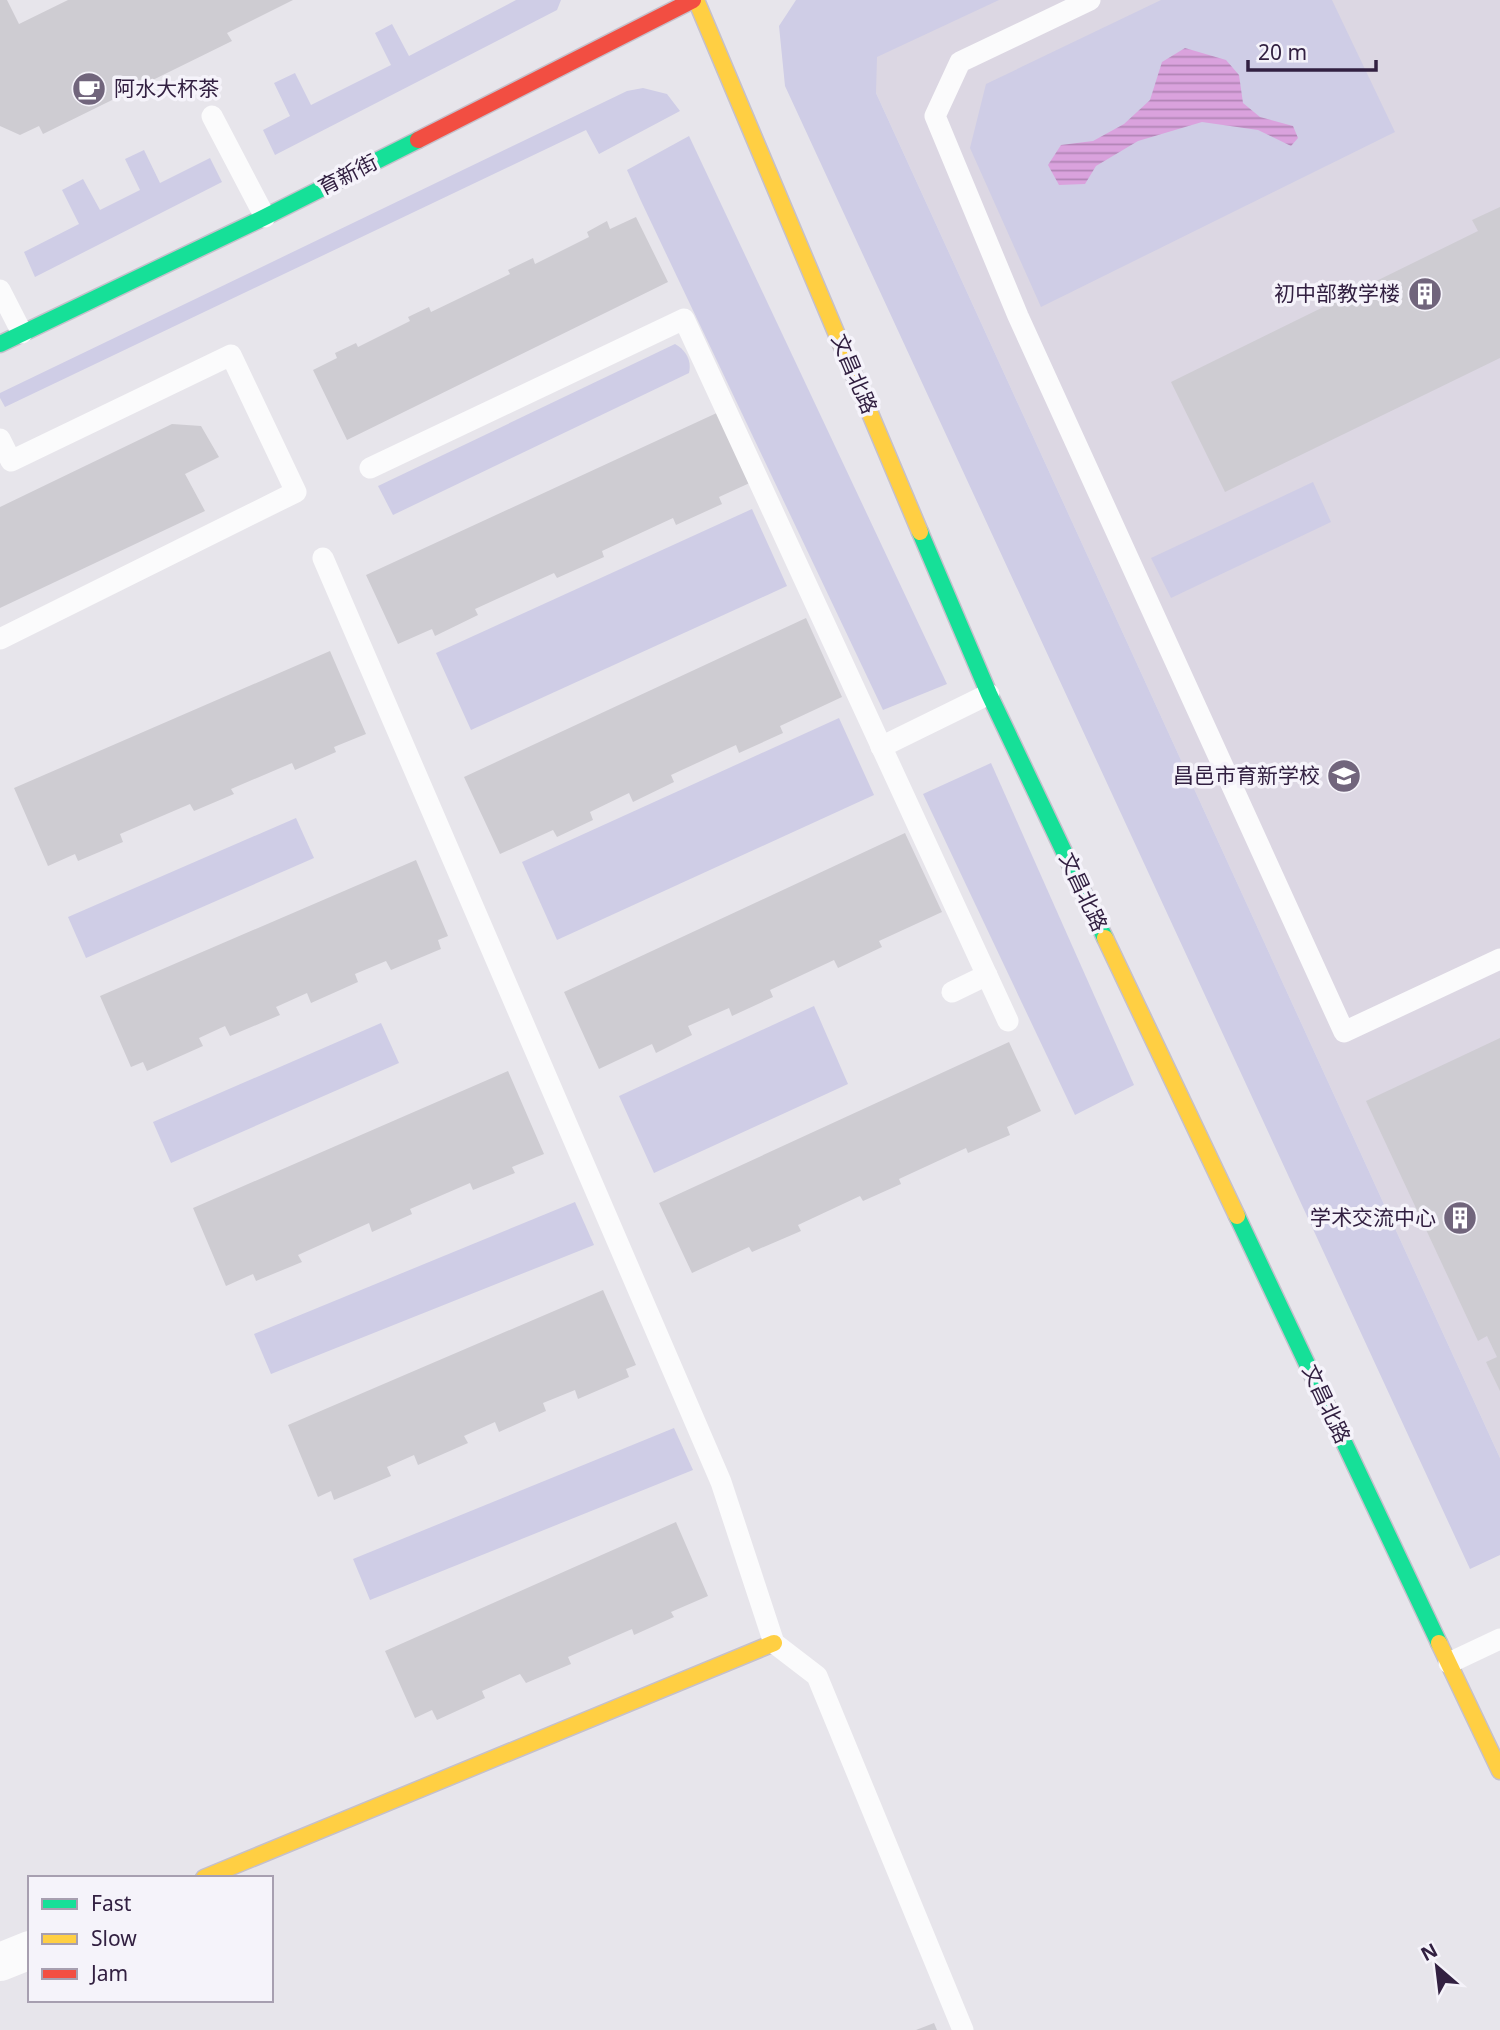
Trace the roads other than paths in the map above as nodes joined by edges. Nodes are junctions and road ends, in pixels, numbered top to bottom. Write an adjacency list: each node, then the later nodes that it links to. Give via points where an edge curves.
1 (694, 0): 4 (street, 育新街); 12 (street, 文昌北路)
2 (1090, 0): 14 (lane, via 960,62 935,116 1018,316 1344,1032)
3 (212, 116): 4 (lane)
4 (265, 217): 6 (street, 育新街)
5 (0, 290): 6 (lane)
6 (22, 333): 7 (street, 育新街)
7 (0, 344)
8 (0, 439): 11 (lane, via 11,461 231,355 296,492)
9 (370, 468): 13 (lane, via 684,319)
10 (323, 558): 19 (lane, via 720,1482)
11 (0, 639)
12 (989, 694): 13 (lane); 20 (street, 文昌北路)
13 (881, 747): 15 (lane)
14 (1500, 959)
15 (987, 975): 16 (lane); 17 (lane)
16 (951, 992)
17 (1008, 1021)
18 (1500, 1639): 20 (lane)
19 (774, 1643): 22 (street); 25 (lane, via 817,1676)
20 (1449, 1663): 21 (street, 文昌北路)
21 (1500, 1771)
22 (209, 1876)
23 (28, 1951): 24 (street)
24 (0, 1962)
25 (963, 2030)

